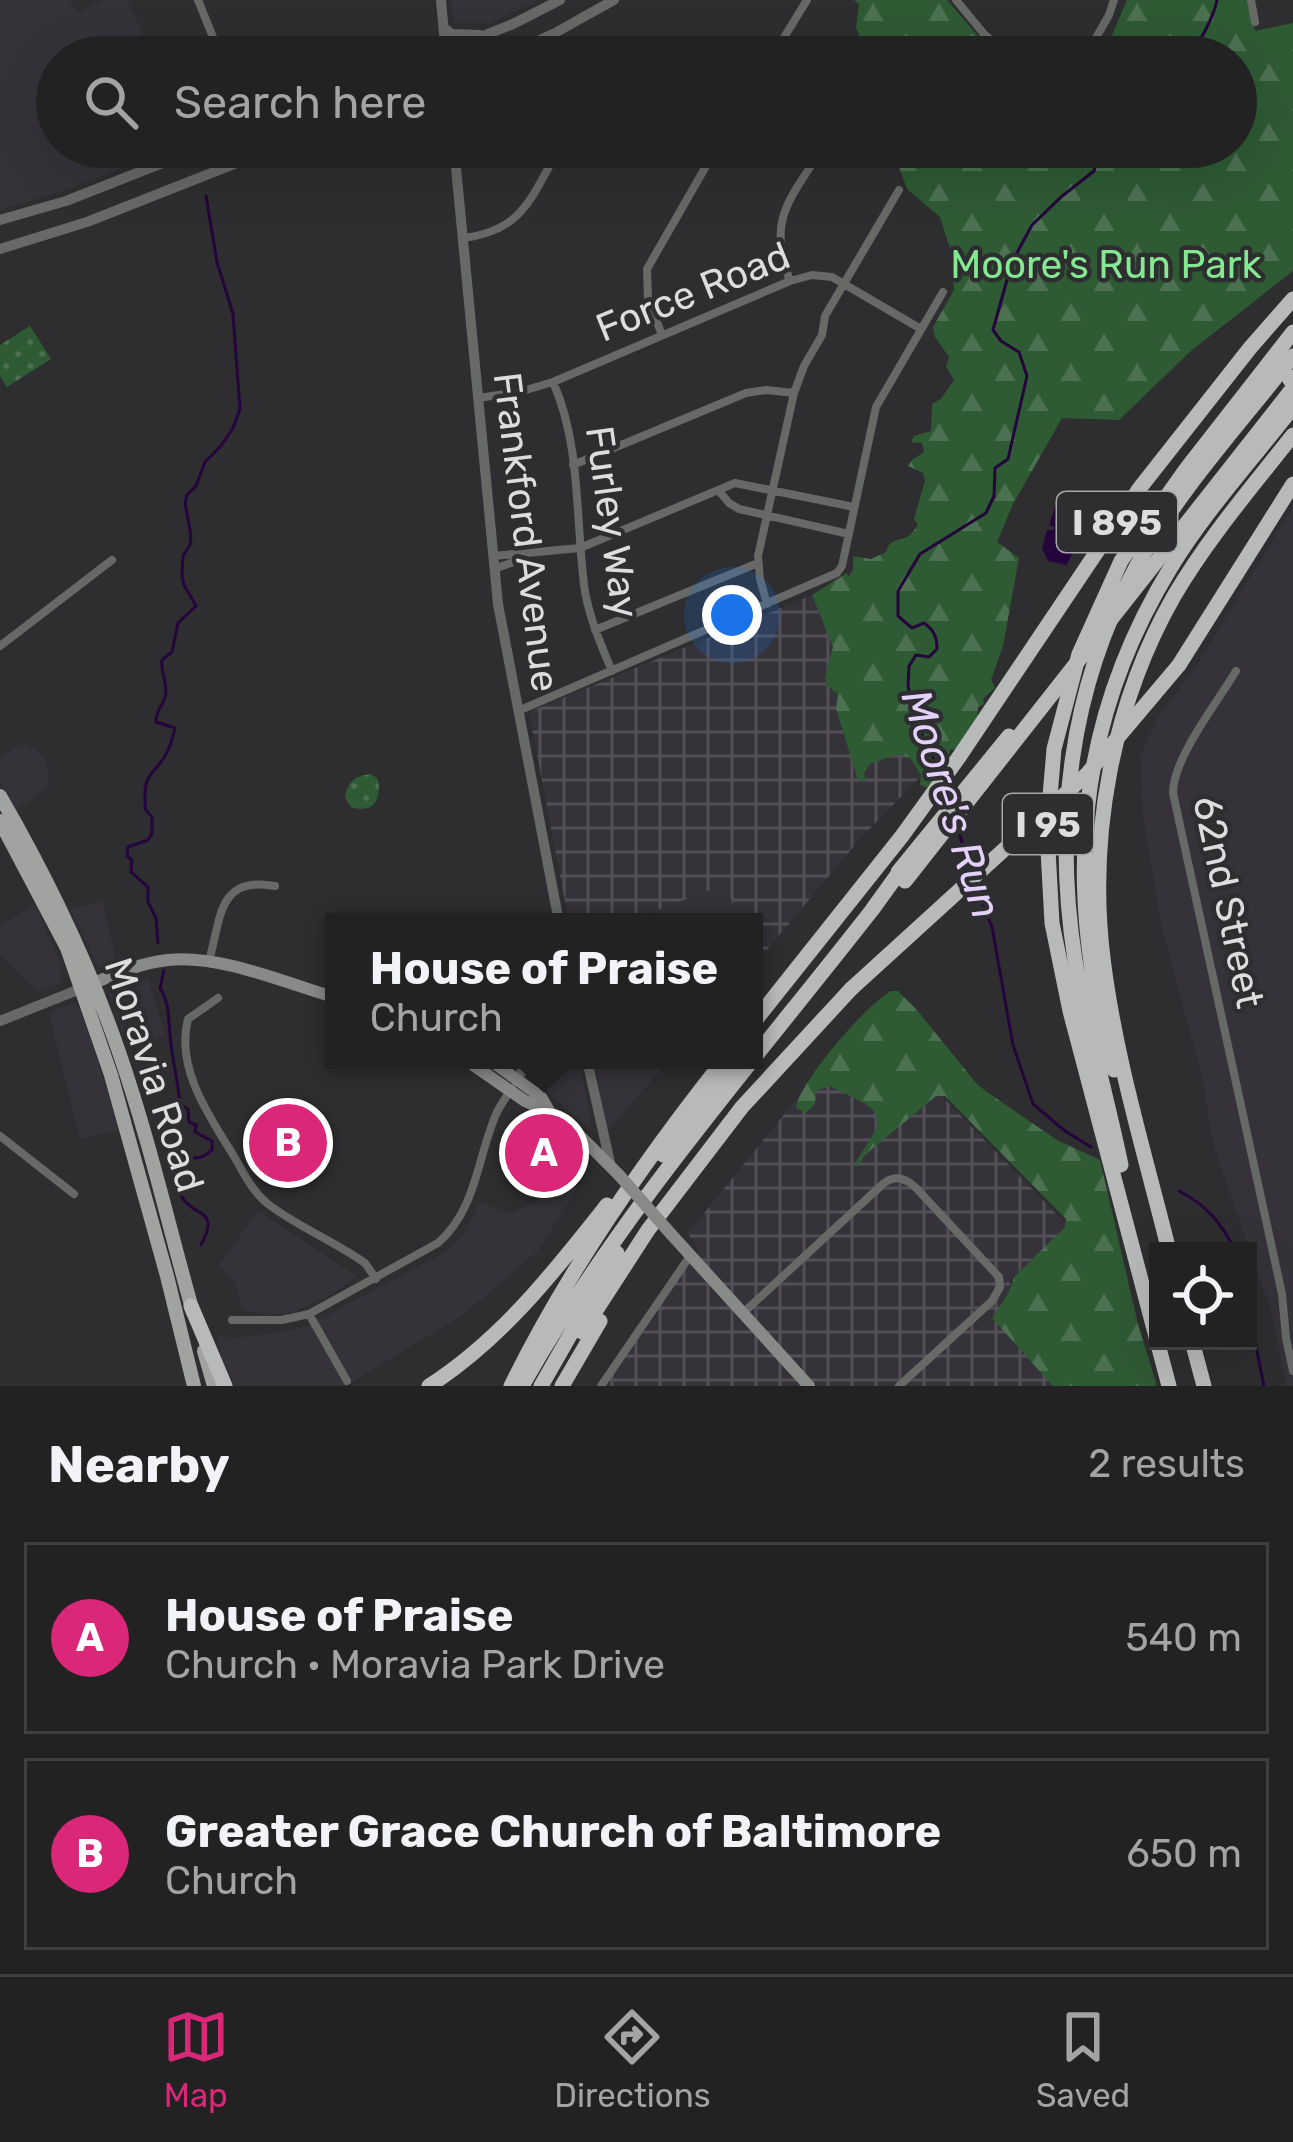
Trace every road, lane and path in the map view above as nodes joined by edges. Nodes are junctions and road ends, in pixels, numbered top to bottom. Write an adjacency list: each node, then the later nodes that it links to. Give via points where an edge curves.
1 (199, 0): 14 (street)
2 (441, 0): 11 (street)
3 (560, 0): 9 (street)
4 (614, 0): 12 (street)
5 (807, 0): 17 (street)
6 (956, 0): 18 (street)
7 (1114, 0): 19 (street)
8 (1251, 0): 10 (street)
9 (544, 9): 12 (street); 13 (street)
10 (1255, 22)
11 (444, 28): 13 (street); 15 (street)
12 (555, 33): 16 (street)
13 (486, 35)
14 (213, 36)
15 (446, 36)
16 (548, 36)
17 (785, 36)
18 (986, 36)
19 (1097, 36)
20 (150, 168): 26 (street)
21 (217, 168): 28 (street)
22 (456, 168): 30 (street, Frankford Avenue)
23 (548, 168): 30 (street, via 513,220)
24 (706, 168): 38 (street, via 650,262 647,293)
25 (811, 168): 32 (street, via 781,221 779,251)
26 (128, 177): 28 (street); 29 (street)
27 (899, 190): 33 (street)
28 (138, 202): 31 (street)
29 (0, 220)
30 (463, 238): 43 (street, Frankford Avenue)
31 (0, 249)
32 (790, 281): 33 (street, Force Road, via 812,274); 38 (street, Force Road)
33 (844, 284): 36 (street, Force Road); 42 (street)
34 (943, 292): 36 (street)
35 (1293, 299): 72 (highway, I 895, via 1138,489 958,758)
36 (921, 329): 50 (street, via 876,407)
37 (1293, 332): 104 (highway, I 95, via 1121,561 1078,654 1054,749 1047,832 1056,943)
38 (662, 335): 40 (street, Force Road)
39 (1293, 356): 97 (highway, via 1136,566 1114,609 1072,750 1066,873 1076,964)
40 (553, 382): 43 (street, Force Road); 46 (street, Furley Way)
41 (1292, 382): 65 (highway, I 895, bridge)
42 (794, 393): 46 (street, via 746,393); 48 (street)
43 (478, 398): 55 (street, Frankford Avenue)
44 (1293, 406): 88 (highway, via 1163,580 1124,663 1096,754 1084,845 1087,945 1124,1107)
45 (1293, 435): 88 (highway, I 95, via 1172,600 1115,746 1102,833 1102,949)
46 (573, 465): 53 (street, Furley Way)
47 (1293, 484): 90 (highway, bridge, via 1179,665 1087,774 851,989)
48 (773, 489): 49 (street, via 735,483); 50 (street); 51 (street)
49 (719, 491): 51 (street, via 739,509); 53 (street)
50 (854, 507): 52 (street)
51 (767, 516): 52 (street); 56 (street)
52 (849, 534): 57 (street, via 834,576)
53 (580, 548): 55 (street); 58 (street, Furley Way)
54 (112, 560): 59 (street)
55 (494, 562): 62 (street, Frankford Avenue)
56 (758, 562): 57 (street); 58 (street)
57 (767, 604): 60 (street)
58 (595, 630): 60 (street, Furley Way)
59 (0, 646)
60 (612, 670): 62 (street)
61 (1236, 671): 103 (street, 62nd Street, via 1180,761 1173,793)
62 (518, 711): 67 (street, Frankford Avenue)
63 (0, 796): 69 (main road, Moravia Road, via 52,891)
64 (0, 821): 69 (main road, Moravia Road)
65 (904, 874): 74 (highway, I 895, via 867,906); 75 (highway); 76 (highway)
66 (275, 886): 68 (street, via 252,883 230,895)
67 (557, 913)
68 (208, 962): 69 (main road, via 155,962); 70 (main road)
69 (86, 986): 73 (street); 98 (main road, Moravia Road, via 133,1098); 106 (main road, Moravia Road)
70 (325, 994)
71 (218, 998): 96 (street, via 187,1024 202,1104 262,1199 354,1255)
72 (763, 1011)
73 (0, 1021)
74 (763, 1033)
75 (763, 1049)
76 (763, 1060)
77 (483, 1069): 85 (main road)
78 (498, 1069): 85 (main road)
79 (523, 1069): 85 (street)
80 (589, 1069): 89 (street)
81 (717, 1069): 86 (highway)
82 (734, 1069): 95 (highway)
83 (747, 1069): 111 (highway, via 617,1235)
84 (756, 1069): 94 (highway)
85 (513, 1085): 89 (main road); 96 (street, via 451,1232)
86 (680, 1116): 95 (highway); 109 (highway, via 538,1290 473,1356)
87 (0, 1136): 91 (street)
88 (1147, 1163): 92 (highway, I 95)
89 (615, 1170): 93 (main road, bridge)
90 (693, 1170): 112 (highway); 113 (highway)
91 (74, 1194)
92 (1167, 1242)
93 (691, 1255): 99 (main road); 114 (street)
94 (611, 1260): 111 (highway); 112 (highway)
95 (573, 1276): 110 (highway)
96 (376, 1280): 100 (street)
97 (1149, 1293)
98 (191, 1306): 107 (main road, Moravia Road); 108 (highway)
99 (743, 1312): 115 (main road); 116 (street, via 884,1183 909,1182 1000,1287)
100 (309, 1314): 101 (street); 105 (street)
101 (232, 1320)
102 (1194, 1350): 117 (highway)
103 (1293, 1371)
104 (1168, 1379)
105 (347, 1381)
106 (194, 1386)
107 (214, 1386)
108 (225, 1386)
109 (429, 1386)
110 (511, 1386)
111 (526, 1386)
112 (546, 1386)
113 (562, 1386)
114 (601, 1386)
115 (809, 1386)
116 (899, 1386)
117 (1204, 1386)

